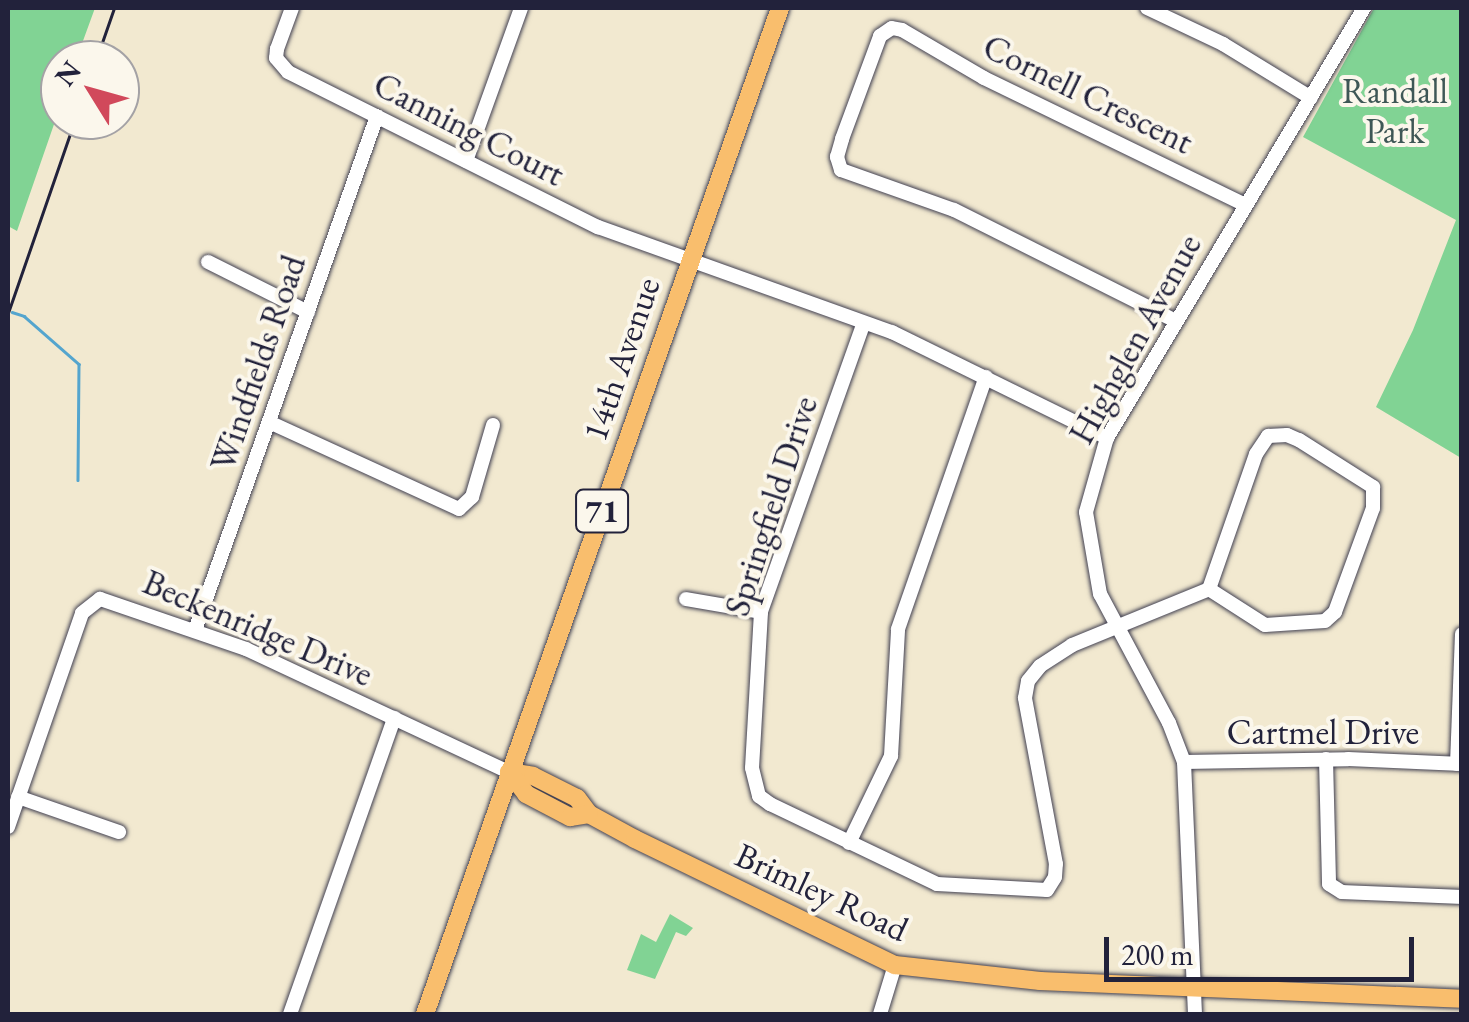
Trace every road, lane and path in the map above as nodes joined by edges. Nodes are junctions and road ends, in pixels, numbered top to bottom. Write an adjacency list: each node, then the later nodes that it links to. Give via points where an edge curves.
1 (292, 8): 7 (street, Canning Court, via 277,49 281,66)
2 (520, 8): 8 (street)
3 (780, 8): 11 (main road, 14th Avenue / 71)
4 (1148, 8): 6 (street)
5 (1364, 8): 6 (street, Highglen Avenue)
6 (1310, 98): 9 (street, Highglen Avenue)
7 (377, 116): 8 (street, Canning Court); 12 (street, Windfields Road)
8 (466, 161): 11 (street, Canning Court, via 598,227)
9 (1245, 206): 13 (street, Highglen Avenue); 13 (street, Cornell Crescent, via 984,78 902,30 880,36 842,139 841,170 954,210)
10 (208, 262): 12 (street)
11 (689, 263): 14 (street, Canning Court); 29 (main road, 14th Avenue / 71)
12 (308, 312): 16 (street, Windfields Road)
13 (1174, 320): 18 (street, Highglen Avenue)
14 (862, 325): 15 (street, Canning Court, via 892,332); 21 (street, Springfield Drive)
15 (986, 377): 18 (street, Canning Court); 33 (street, via 898,630 891,756)
16 (269, 422): 17 (street, via 459,509 472,497); 23 (street, Windfields Road)
17 (493, 425)
18 (1107, 438): 22 (street, Highglen Avenue, via 1090,490 1087,534 1094,575)
19 (1209, 589): 19 (street, via 1265,625 1325,622 1373,508 1374,487 1287,434 1268,436); 22 (street)
20 (686, 599): 21 (street)
21 (760, 612): 33 (street, Springfield Drive, via 753,782 770,804)
22 (1117, 625): 27 (street, Highglen Avenue); 33 (street, Springfield Drive, via 1047,660 1025,690 1056,864 1047,890 937,884)
23 (195, 630): 25 (street, Beckenridge Drive); 30 (street, Beckenridge Drive, via 114,600 86,606)
24 (1462, 634): 28 (street)
25 (394, 718): 29 (street, Beckenridge Drive); 38 (street)
26 (1326, 759): 27 (street, Cartmel Drive); 28 (street, Cartmel Drive); 34 (street, via 1328,884 1342,892)
27 (1184, 762): 36 (street, Highglen Avenue)
28 (1459, 764)
29 (510, 772): 35 (main road, Brimley Road, via 578,798 588,814); 39 (main road, 14th Avenue / 71)
30 (18, 797): 31 (street, Beckenridge Drive); 32 (street)
31 (8, 827)
32 (119, 832)
33 (850, 842)
34 (1462, 898)
35 (895, 965): 36 (main road, Brimley Road, via 1040,981); 40 (street)
36 (1193, 984): 37 (main road, Brimley Road); 41 (street, Highglen Avenue)
37 (1462, 999)
38 (290, 1014)
39 (424, 1014)
40 (880, 1014)
41 (1196, 1014)

